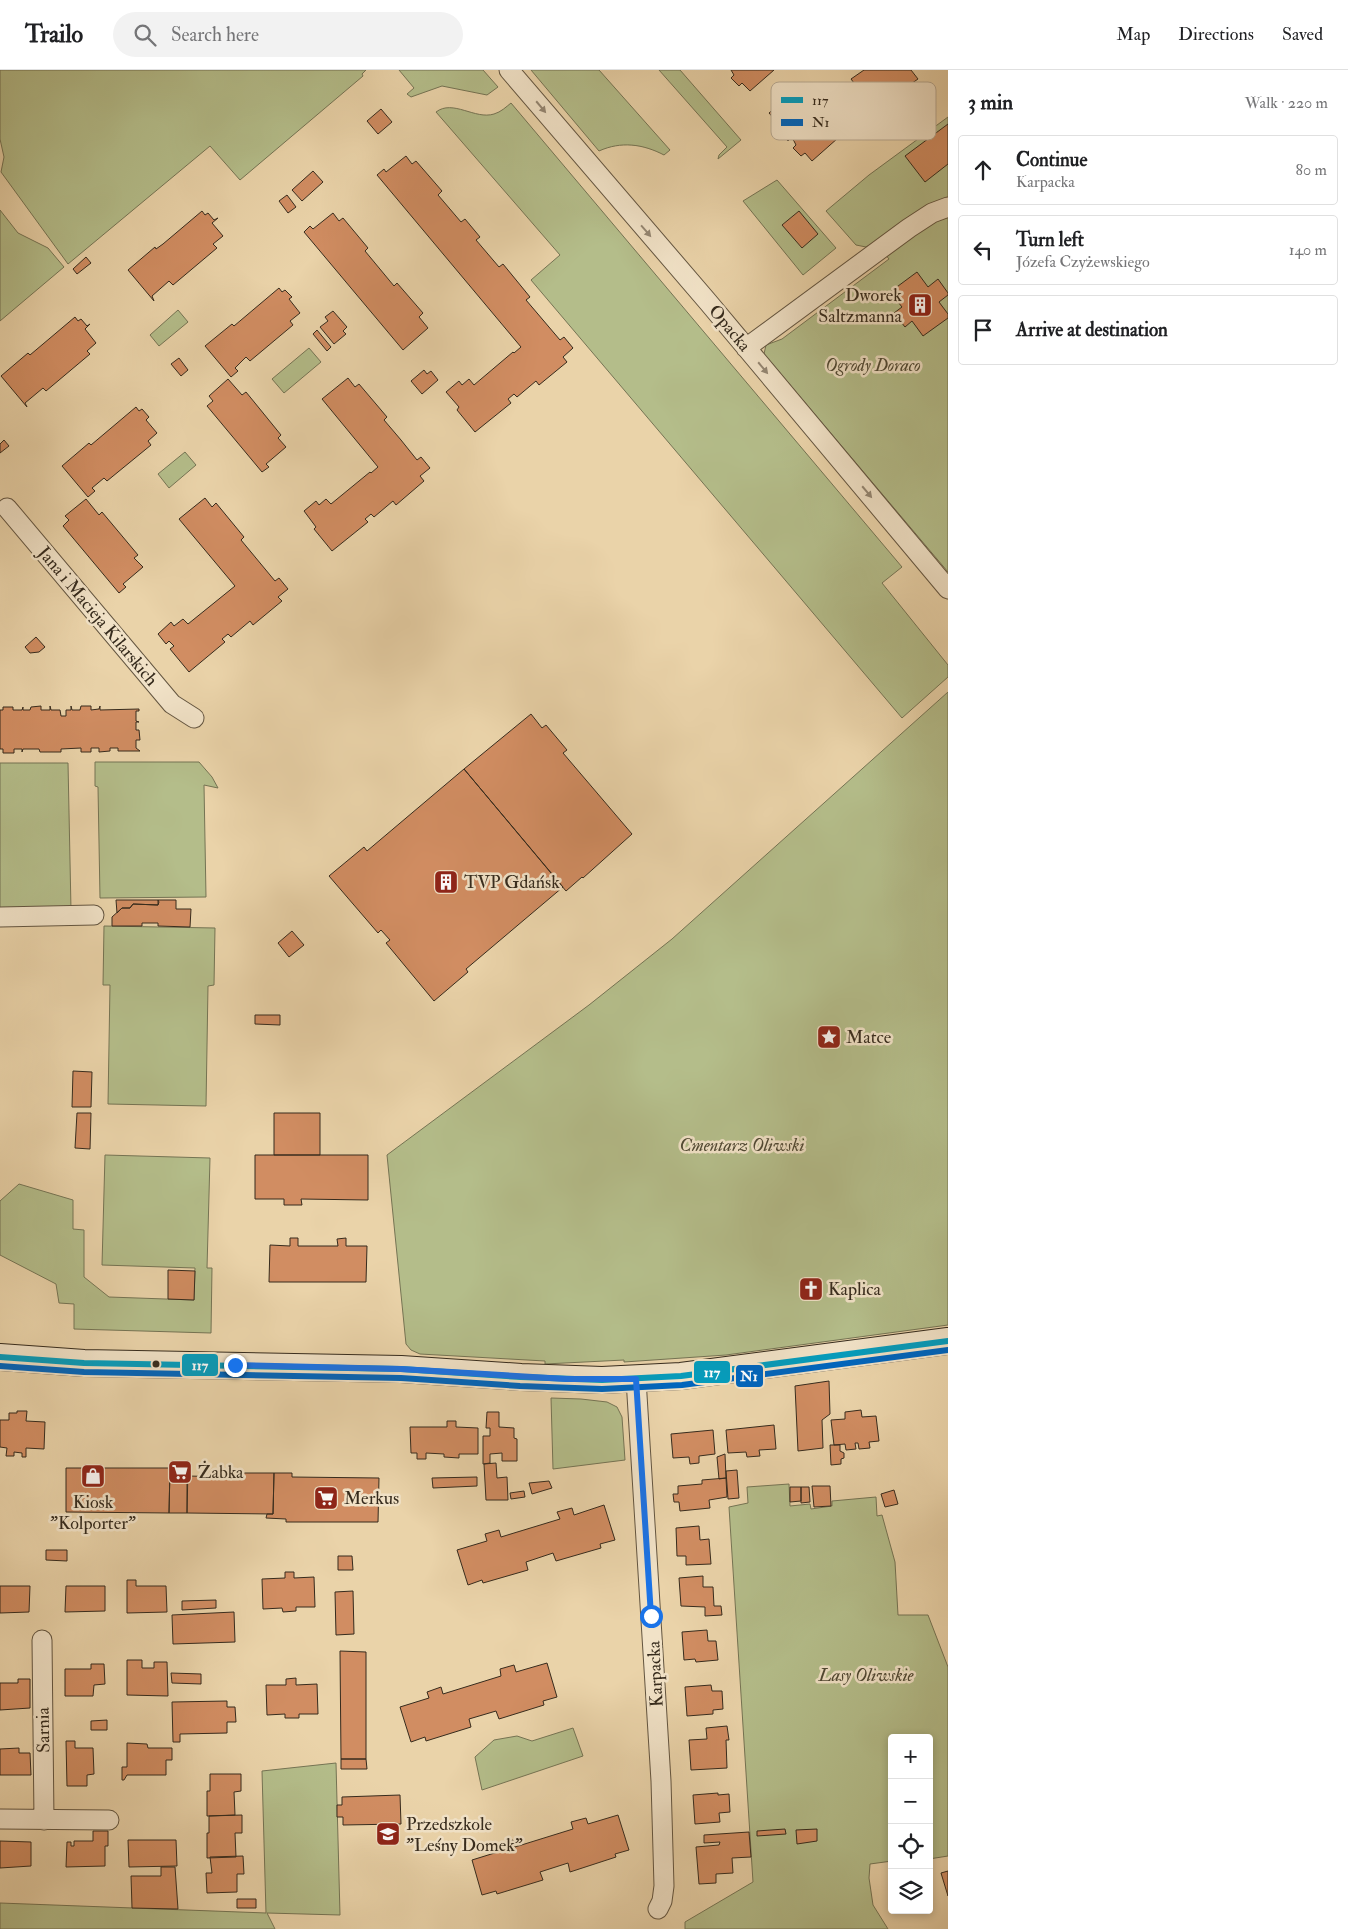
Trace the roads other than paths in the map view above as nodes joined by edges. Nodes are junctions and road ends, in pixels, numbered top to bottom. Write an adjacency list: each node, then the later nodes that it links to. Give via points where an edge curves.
1 (509, 70): 3 (street, Opacka, one-way to 3)
2 (948, 206): 3 (street, via 909,228)
3 (746, 348): 5 (street, Opacka, one-way to 5)
4 (7, 508): 6 (street, Jana i Macieja Kilarskich, via 172,704)
5 (948, 589)
6 (194, 718)
7 (94, 915): 8 (street)
8 (0, 917)
9 (948, 1341): 11 (street)
10 (0, 1357): 11 (street)
11 (636, 1379): 16 (street, Karpacka, via 661,1781 664,1886)
12 (42, 1640): 14 (street, Sarnia)
13 (0, 1819): 14 (street)
14 (44, 1820): 15 (street)
15 (109, 1820)
16 (658, 1909)

